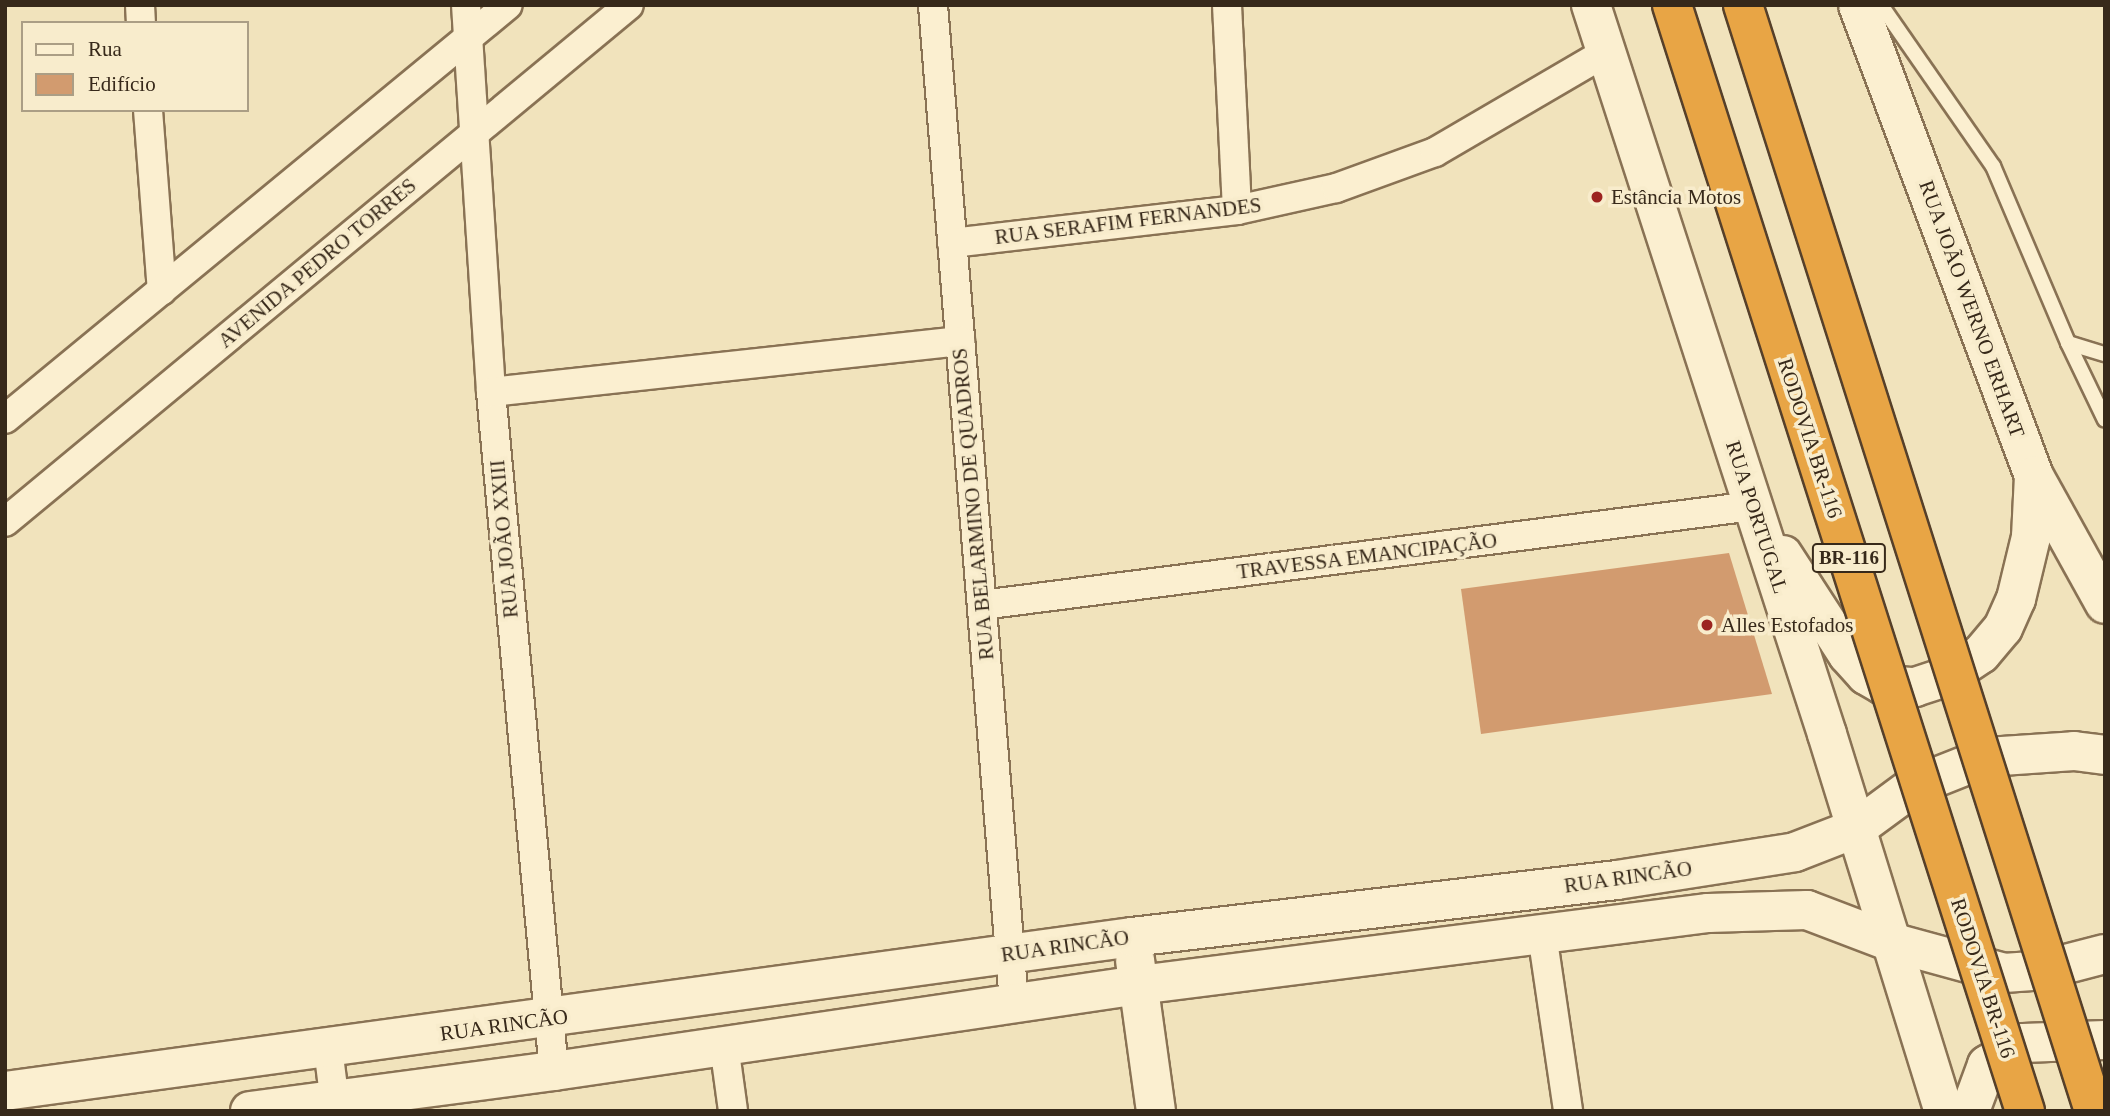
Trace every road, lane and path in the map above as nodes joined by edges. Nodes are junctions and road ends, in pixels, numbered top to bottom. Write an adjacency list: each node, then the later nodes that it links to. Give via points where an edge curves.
1 (466, 5): 11 (street, RUA JOÃO XXIII)
2 (508, 5): 11 (street)
3 (629, 5): 14 (street, AVENIDA PEDRO TORRES)
4 (933, 5): 16 (street, RUA BELARMINO DE QUADROS)
5 (1227, 5): 15 (street)
6 (1591, 5): 12 (main road, RUA PORTUGAL)
7 (1672, 5): 51 (highway, RODOVIA BR-116 / BR-116, bridge)
8 (1742, 5): 52 (highway, BR-116, bridge)
9 (1858, 5): 24 (main road, RUA JOÃO WERNO ERHART)
10 (1881, 5): 19 (lane, via 1993,166)
11 (469, 39): 14 (street, RUA JOÃO XXIII); 17 (street)
12 (1606, 52): 15 (street, RUA SERAFIM FERNANDES, via 1435,152 1336,188); 25 (main road, RUA PORTUGAL)
13 (148, 112): 17 (street)
14 (474, 133): 21 (street, RUA JOÃO XXIII); 26 (street, AVENIDA PEDRO TORRES)
15 (1237, 210): 16 (street, RUA SERAFIM FERNANDES)
16 (952, 243): 18 (street, RUA BELARMINO DE QUADROS)
17 (162, 290): 22 (street)
18 (960, 341): 21 (street); 28 (street, RUA BELARMINO DE QUADROS)
19 (2068, 343): 20 (lane); 23 (lane)
20 (2105, 354)
21 (491, 392): 38 (street, RUA JOÃO XXIII)
22 (5, 419)
23 (2105, 420)
24 (2034, 476): 25 (main road, via 2026,564 2003,628 1981,654 1948,676 1915,687 1883,685 1866,676 1847,655); 27 (main road, RUA JOÃO WERNO ERHART)
25 (1753, 506): 28 (street, TRAVESSA EMANCIPAÇÃO); 30 (main road, RUA PORTUGAL)
26 (5, 522)
27 (2105, 604)
28 (982, 605): 34 (street, RUA BELARMINO DE QUADROS)
29 (2105, 755): 30 (main road, RUA RINCÃO, via 2074,751 1987,757 1914,786)
30 (1857, 828): 32 (main road, RUA RINCÃO, via 1795,852 1617,880); 33 (main road, RUA PORTUGAL)
31 (1542, 933): 33 (main road, via 1707,913 1807,910); 36 (main road); 48 (street)
32 (1132, 937): 34 (main road, RUA RINCÃO); 36 (main road)
33 (1891, 942): 35 (main road, via 2004,973 2043,970); 49 (main road, RUA PORTUGAL)
34 (1008, 954): 37 (street, RUA BELARMINO DE QUADROS); 38 (main road, RUA RINCÃO)
35 (2105, 954)
36 (1139, 985): 37 (main road); 47 (main road)
37 (1014, 1003): 40 (main road)
38 (546, 1019): 41 (main road, RUA RINCÃO); 42 (street, RUA JOÃO XXIII)
39 (2105, 1040): 50 (main road, via 2023,1042 1987,1065)
40 (724, 1045): 42 (main road); 46 (street)
41 (328, 1048): 43 (main road, RUA RINCÃO); 44 (street)
42 (554, 1071): 44 (main road)
43 (5, 1091)
44 (335, 1105): 45 (main road)
45 (250, 1111)
46 (733, 1111)
47 (1156, 1111)
48 (1567, 1111)
49 (1944, 1111)
50 (1970, 1111)
51 (2025, 1111)
52 (2094, 1111)

